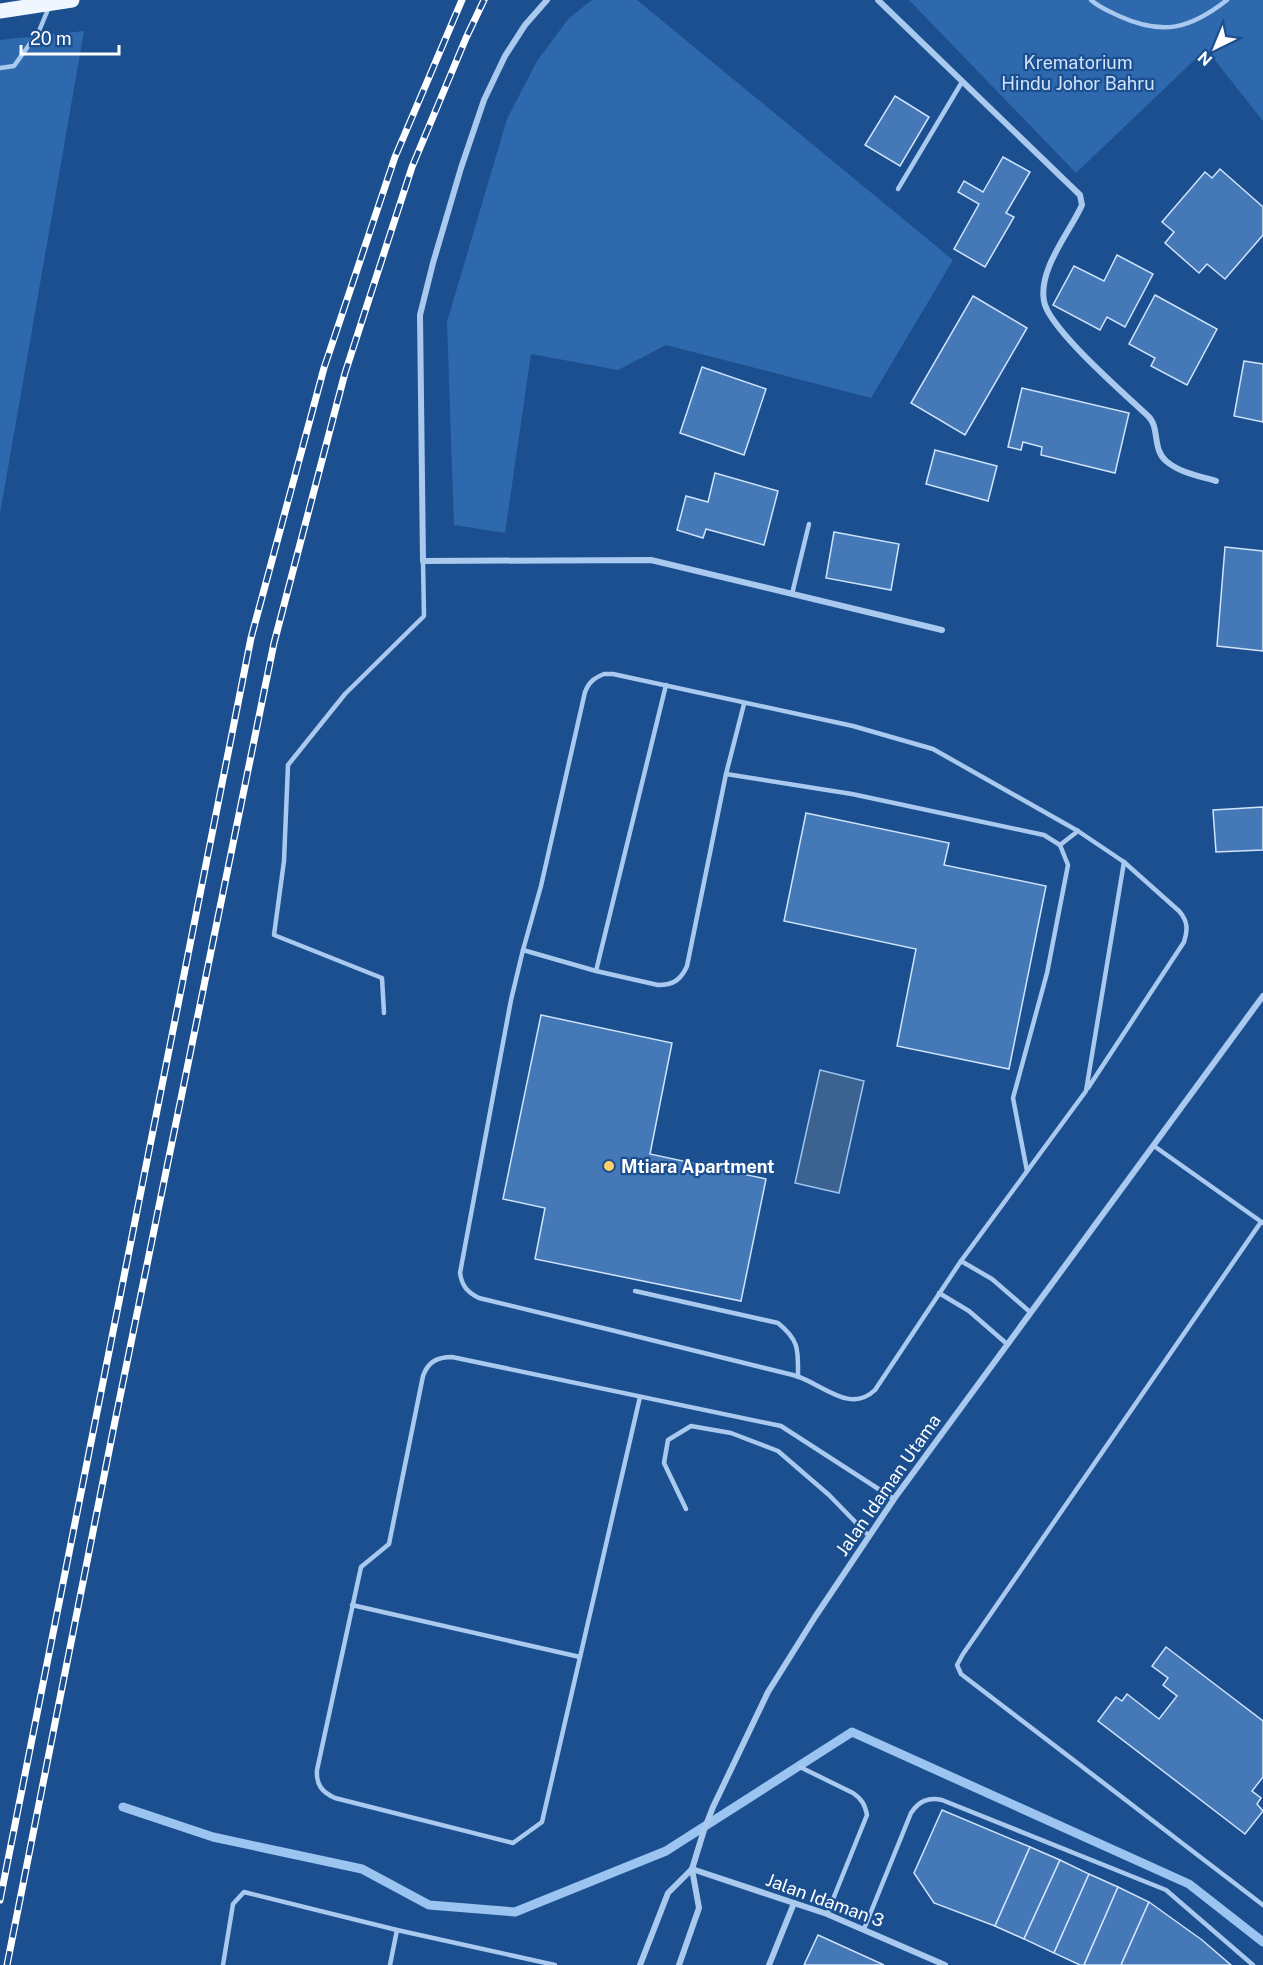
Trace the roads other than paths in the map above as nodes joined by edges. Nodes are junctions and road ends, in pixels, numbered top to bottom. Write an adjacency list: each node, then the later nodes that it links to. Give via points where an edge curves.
1 (72, 0): 6 (main road)
2 (548, 0): 13 (street, via 525,25 505,56 484,100 420,315)
3 (878, 0): 9 (street)
4 (1091, 0): 5 (lane, via 1139,25 1167,29 1189,23)
5 (1227, 0)
6 (50, 4): 7 (main road); 8 (lane, via 39,31 14,66)
7 (0, 11)
8 (0, 68)
9 (962, 82): 10 (lane); 11 (street, via 1082,198 1045,280 1044,304 1052,318 1098,370 1152,420 1159,454 1184,472)
10 (898, 189)
11 (1216, 482)
12 (809, 524): 14 (lane)
13 (423, 561): 14 (street, via 651,560); 25 (lane, via 424,616 345,694 288,765 284,861 274,934 382,978)
14 (792, 594): 15 (street)
15 (942, 630)
16 (666, 685): 17 (lane); 22 (lane, via 613,674 595,677 589,684); 23 (lane)
17 (744, 704): 18 (lane); 19 (lane, via 853,726 933,748)
18 (726, 774): 20 (lane, via 875,798 1044,835); 23 (lane, via 683,975 676,982 658,985)
19 (1078, 831): 20 (lane); 21 (lane)
20 (1060, 844): 28 (lane, via 1068,865 1047,973 1013,1098)
21 (1124, 862): 26 (lane); 26 (lane, via 1185,917 1187,934)
22 (523, 950): 23 (lane); 35 (lane, via 460,1273 465,1288 479,1298)
23 (596, 971)
24 (1263, 996): 27 (street, Jalan Idaman Utama)
25 (384, 1013)
26 (1086, 1091): 28 (lane)
27 (1154, 1146): 29 (lane); 33 (street, Jalan Idaman Utama)
28 (1027, 1171): 30 (lane)
29 (1262, 1222): 45 (lane, via 957,1665 961,1674)
30 (961, 1261): 32 (lane); 33 (lane, via 992,1279)
31 (635, 1291): 35 (lane, via 778,1323 792,1334 798,1350)
32 (939, 1293): 34 (lane, via 969,1311); 35 (lane, via 868,1397 849,1400)
33 (1030, 1312): 34 (street, Jalan Idaman Utama)
34 (1007, 1344): 37 (street, Jalan Idaman Utama)
35 (798, 1377)
36 (640, 1397): 37 (lane, via 781,1426); 40 (lane, via 452,1357 433,1361 423,1376 389,1544 361,1567); 41 (lane)
37 (894, 1499): 39 (street, Jalan Idaman Utama)
38 (686, 1509): 39 (lane, via 664,1463 668,1440 691,1426 732,1433 778,1451)
39 (869, 1536): 43 (street, Jalan Idaman Utama, via 768,1692 713,1807)
40 (352, 1605): 41 (lane); 41 (lane, via 317,1770 320,1788 335,1798 513,1843 542,1822)
41 (580, 1657)
42 (800, 1767): 46 (lane, via 860,1798 867,1815)
43 (692, 1869): 44 (street, Jalan Idaman 3); 52 (street, Jalan Idaman Utama, via 668,1893); 53 (street, Jalan Idaman Utama, via 699,1908)
44 (794, 1903): 46 (street, Jalan Idaman 3); 54 (street)
45 (1263, 1905)
46 (827, 1914): 47 (street, Jalan Idaman 3)
47 (864, 1929): 55 (street, Jalan Idaman 3); 56 (lane, via 911,1813 916,1805 933,1798 1166,1890)
48 (397, 1930): 49 (lane, via 243,1892 232,1904); 50 (lane); 51 (lane)
49 (222, 1965)
50 (390, 1965)
51 (555, 1965)
52 (640, 1965)
53 (679, 1965)
54 (769, 1965)
55 (945, 1965)
56 (1253, 1965)

